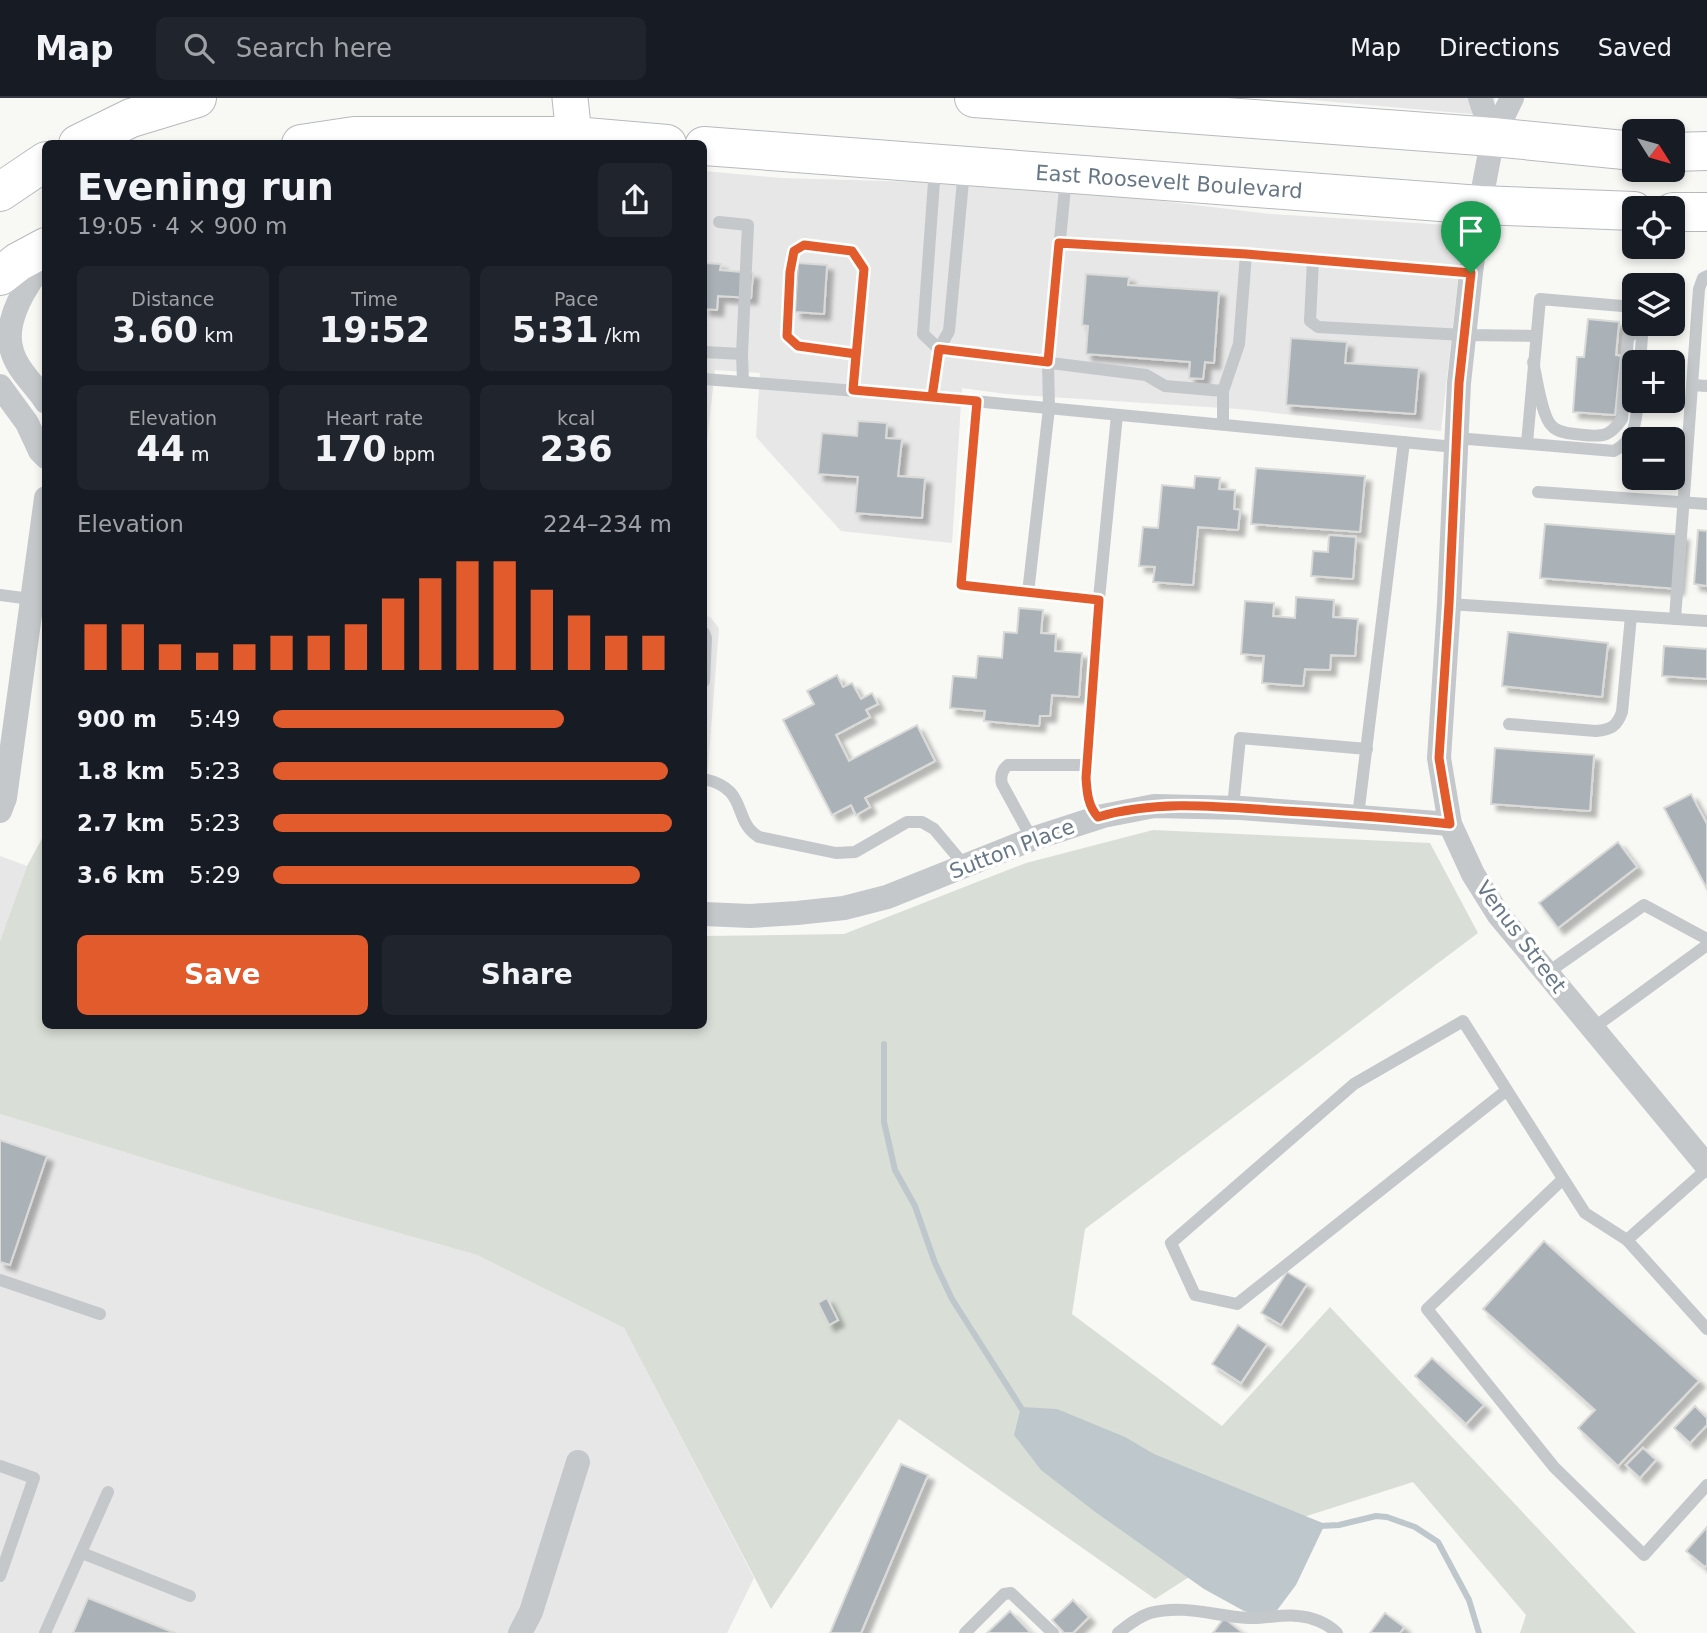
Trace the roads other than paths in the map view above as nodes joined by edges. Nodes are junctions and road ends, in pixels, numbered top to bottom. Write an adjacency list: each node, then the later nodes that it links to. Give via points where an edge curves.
1 (197, 98): 7 (highway, via 131,118)
2 (570, 98): 9 (main road)
3 (974, 98): 6 (highway)
4 (1480, 98): 6 (street)
5 (1512, 98): 6 (street)
6 (1493, 137): 11 (highway); 18 (street, Venus Street)
7 (86, 140)
8 (328, 140): 9 (highway, via 354,136)
9 (573, 140)
10 (707, 146): 15 (highway, East Roosevelt Boulevard)
11 (1622, 150)
12 (1707, 151): 13 (highway)
13 (1685, 152)
14 (42, 164): 17 (highway)
15 (950, 165): 16 (highway, East Roosevelt Boulevard); 35 (lane, via 949,331); 35 (lane, via 923,334)
16 (1066, 174): 18 (highway, East Roosevelt Boulevard); 23 (lane)
17 (0, 192)
18 (1480, 205): 19 (highway, East Roosevelt Boulevard); 28 (street, Venus Street)
19 (1622, 211)
20 (1685, 212): 21 (highway)
21 (1707, 212)
22 (719, 222): 37 (lane, via 748,225)
23 (1059, 243): 25 (lane); 39 (lane)
24 (42, 249): 29 (highway)
25 (1246, 254): 26 (lane); 47 (lane, via 1239,344)
26 (1313, 260): 28 (lane); 32 (lane, via 1310,321 1318,327)
27 (42, 265): 48 (street, via 22,294 10,336 18,363)
28 (1471, 273): 32 (street, Venus Street)
29 (0, 276)
30 (1707, 276): 43 (lane, via 1699,289)
31 (1622, 306): 33 (lane, via 1540,299)
32 (1464, 335): 33 (lane); 56 (street, Venus Street)
33 (1536, 336): 40 (lane)
34 (1630, 336): 40 (lane, via 1622,419 1603,436 1552,427)
35 (939, 349): 39 (lane); 49 (lane)
36 (707, 352): 37 (lane)
37 (742, 354): 42 (lane)
38 (856, 354): 38 (lane, via 864,269 852,251 804,245 794,251 790,272 787,336 798,346); 46 (lane)
39 (1048, 362): 47 (lane, via 1146,375 1165,386); 51 (lane)
40 (1534, 362): 57 (lane)
41 (707, 379): 42 (lane)
42 (743, 382): 46 (lane)
43 (1692, 385): 45 (lane); 60 (lane)
44 (0, 386): 58 (street)
45 (1707, 386)
46 (853, 390): 49 (lane)
47 (1223, 391): 54 (lane)
48 (42, 396)
49 (932, 397): 50 (lane)
50 (977, 401): 51 (lane); 63 (lane, via 961,585)
51 (1049, 408): 53 (lane); 63 (lane)
52 (1637, 413): 57 (lane, via 1636,427 1614,451)
53 (1117, 415): 54 (lane); 66 (lane)
54 (1223, 424): 55 (lane)
55 (1404, 442): 56 (lane); 72 (lane)
56 (1456, 442): 57 (lane); 67 (street, Venus Street)
57 (1527, 443)
58 (42, 454)
59 (1538, 492): 60 (lane)
60 (1683, 502): 61 (lane); 69 (lane)
61 (1707, 504)
62 (42, 549): 65 (street)
63 (1028, 593): 66 (lane)
64 (0, 595): 65 (lane)
65 (38, 600): 76 (street)
66 (1099, 600): 73 (lane)
67 (1449, 604): 68 (lane); 79 (street, Venus Street, via 1439,758)
68 (1631, 616): 69 (lane); 71 (lane, via 1618,723 1597,731)
69 (1675, 619): 70 (lane)
70 (1707, 621)
71 (1509, 724)
72 (1367, 749): 75 (lane, via 1240,738); 77 (lane)
73 (1087, 765): 78 (lane, via 1088,797); 80 (lane, via 1005,768 1002,784)
74 (707, 780): 81 (lane, via 733,793 751,832 759,838 836,853 855,852 906,822 922,822 934,829)
75 (1233, 807): 77 (street, Sutton Place); 78 (street, Sutton Place, via 1154,806)
76 (0, 811)
77 (1358, 816): 79 (street, Sutton Place)
78 (1098, 817): 80 (street, Sutton Place)
79 (1450, 824): 85 (street, Venus Street, via 1498,914)
80 (1032, 839): 81 (street, Sutton Place)
81 (965, 866): 82 (street, Sutton Place, via 887,897 844,908 750,916)
82 (707, 914)
83 (1707, 939): 85 (lane, via 1644,905)
84 (1707, 945): 86 (lane)
85 (1547, 973): 86 (street, Venus Street)
86 (1592, 1029): 88 (street, Venus Street)
87 (1507, 1090): 87 (lane, via 1463,1021 1354,1084 1171,1243 1195,1295 1237,1304); 89 (lane)
88 (1707, 1168): 90 (lane)
89 (1563, 1179): 90 (lane, via 1585,1213); 96 (lane, via 1427,1309 1554,1467 1644,1555)
90 (1627, 1240): 93 (lane)
91 (0, 1280): 92 (lane)
92 (100, 1314)
93 (1707, 1329)
94 (578, 1462): 102 (street, via 531,1612)
95 (0, 1466): 99 (lane, via 34,1478)
96 (1707, 1485)
97 (108, 1492): 98 (lane)
98 (82, 1553): 100 (lane); 101 (lane)
99 (0, 1576)
100 (190, 1596)
101 (45, 1633)
102 (520, 1633)
103 (965, 1633): 104 (lane, via 1004,1594 1011,1593)
104 (1053, 1633)
105 (1118, 1633): 106 (lane, via 1150,1613 1188,1610 1247,1618 1298,1615)
106 (1337, 1633)

